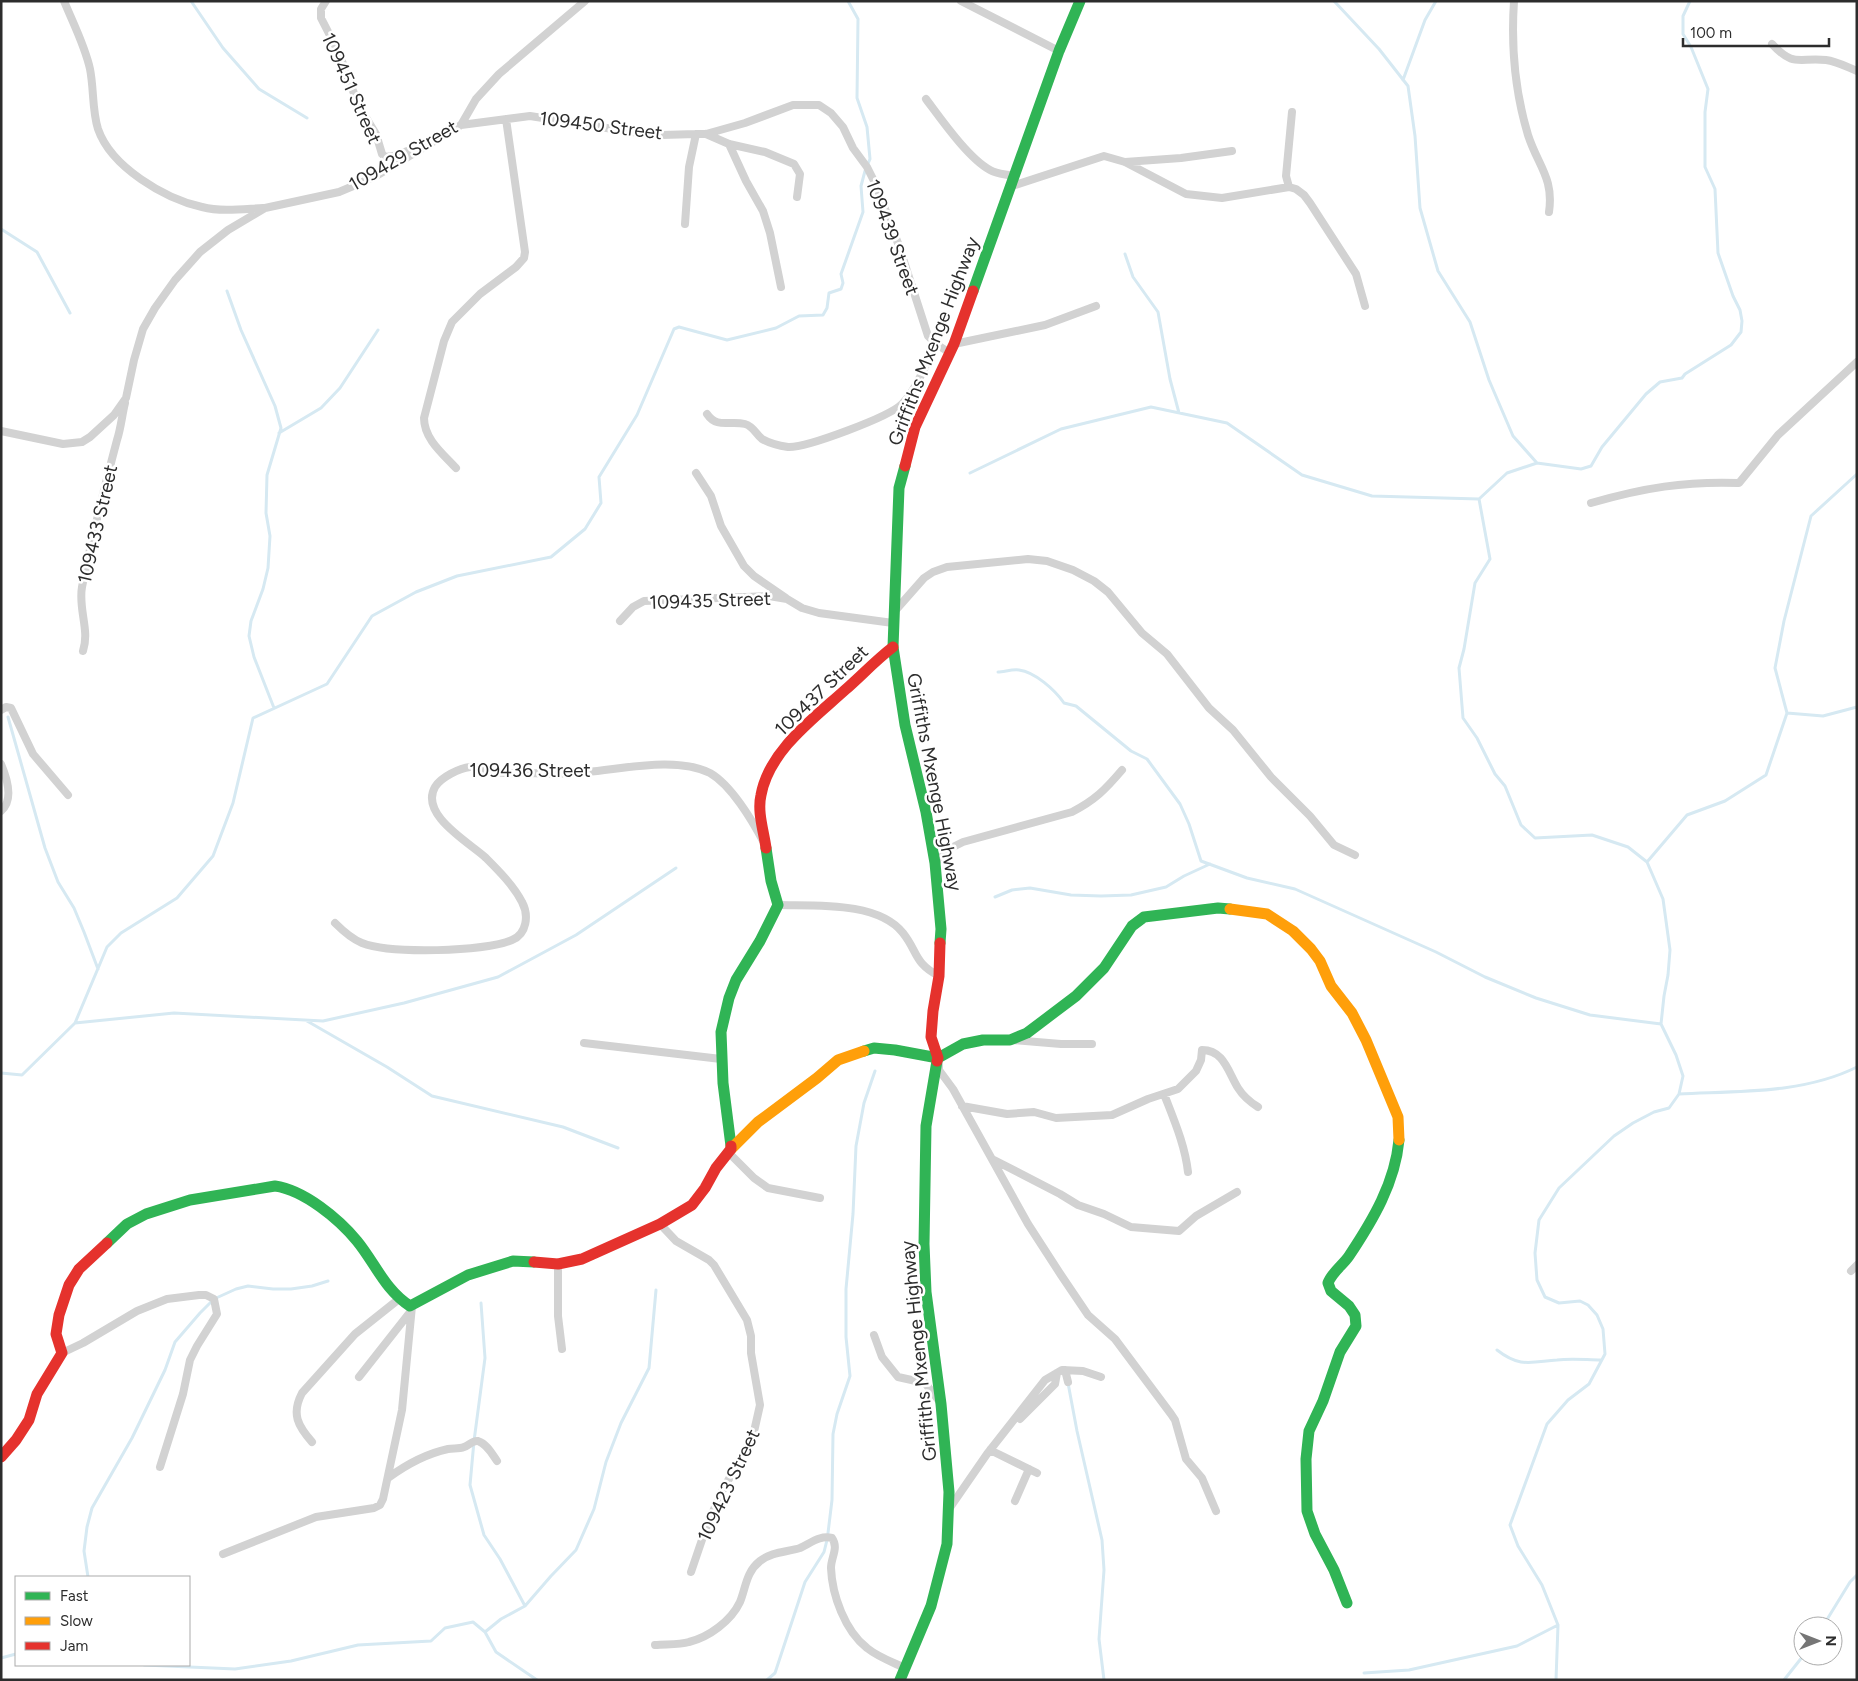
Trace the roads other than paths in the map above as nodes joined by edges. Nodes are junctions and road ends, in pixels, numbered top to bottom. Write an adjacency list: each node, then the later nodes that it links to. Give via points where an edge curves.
1 (64, 1): 23 (street, via 90,67 99,130 119,162 158,190 190,204 226,210)
2 (326, 1): 16 (street, 109451 Street, via 321,9 321,18 362,111 376,134 382,154 392,156)
3 (585, 1): 13 (street, 109429 Street, via 499,74 476,99)
4 (961, 1): 8 (street)
5 (1080, 1): 8 (street, Griffiths Mxenge Highway)
6 (1514, 1): 24 (street, via 1516,78 1528,135 1549,183)
7 (1772, 44): 9 (street, via 1792,60 1828,60)
8 (1059, 51): 20 (street, Griffiths Mxenge Highway)
9 (1857, 71)
10 (926, 98): 20 (street, via 980,162)
11 (1292, 112): 21 (street, via 1286,176)
12 (506, 120): 13 (street, 109450 Street); 14 (street, 109450 Street, via 536,117 632,132); 35 (street, via 524,258 452,322 426,408 424,425 430,439)
13 (461, 124): 16 (street, 109429 Street)
14 (696, 134): 15 (street, 109439 Street); 25 (street, via 688,174)
15 (706, 134): 17 (street); 29 (street, 109439 Street, via 793,105 819,105 831,113 844,127 876,185 928,336)
16 (431, 142): 23 (street, 109429 Street, via 376,176 339,192)
17 (729, 144): 22 (street, via 765,152 794,164 800,174); 26 (street, via 763,211)
18 (1232, 151): 19 (street)
19 (1125, 162): 20 (street, via 1104,156); 21 (street, via 1186,194 1222,198)
20 (1011, 181): 30 (street, Griffiths Mxenge Highway)
21 (1289, 187): 28 (street, via 1300,192 1310,203 1352,267)
22 (797, 197)
23 (265, 208): 32 (street, 109429 Street, via 228,230 200,252 175,280 143,329)
24 (1549, 212)
25 (685, 224)
26 (781, 287)
27 (1096, 306): 30 (street, via 1045,325)
28 (1365, 306)
29 (936, 344): 30 (street, 109439 Street); 33 (street, via 914,387 897,409 813,444 789,447 778,444 763,439 745,424 717,423)
30 (952, 348): 39 (street, Griffiths Mxenge Highway, via 915,427 899,488)
31 (1857, 362): 37 (street, via 1778,434 1739,483 1660,486)
32 (126, 398): 34 (street, 109429 Street, via 102,428 82,442 50,442); 42 (street, 109433 Street, via 82,588 86,640)
33 (707, 414)
34 (1, 431)
35 (456, 468)
36 (696, 473): 38 (street, via 711,496 720,526 747,570)
37 (1591, 503)
38 (787, 599): 39 (street, 109435 Street, via 819,613); 40 (street, 109435 Street, via 757,596 644,600)
39 (893, 619): 41 (street, Griffiths Mxenge Highway); 49 (street, via 924,578 947,567 1028,559 1047,561 1073,570 1094,581 1113,598 1142,633 1167,654 1209,708 1239,737 1270,777 1334,845)
40 (620, 621)
41 (892, 647): 48 (street, 109437 Street, via 810,721 777,760 760,795); 50 (street, Griffiths Mxenge Highway)
42 (83, 651)
43 (1, 710): 46 (street, via 11,708 33,754)
44 (1, 764): 47 (street, via 8,794 7,804)
45 (1122, 770): 50 (street, via 1103,793 1072,812 964,842)
46 (68, 795)
47 (1, 811)
48 (766, 844): 51 (street, 109437 Street, via 772,892); 52 (street, 109436 Street, via 733,795 711,774 687,766 544,774 501,772 470,766 435,786 433,806 443,822 486,858 521,900 526,920 520,935 512,940 466,949 400,949 362,943)
49 (1355, 855)
50 (935, 863): 53 (street, Griffiths Mxenge Highway, via 941,929)
51 (778, 905): 53 (street, via 845,908 883,918 903,933 922,965); 58 (street, via 729,998 720,1032)
52 (335, 923)
53 (939, 976): 57 (street, Griffiths Mxenge Highway, via 931,1037)
54 (1010, 1040): 56 (street); 57 (street, via 963,1044); 92 (street, via 1027,1034 1076,996 1104,968 1137,921 1144,917 1218,908 1268,914 1293,931 1315,955 1331,986 1352,1013 1398,1117 1400,1138 1383,1198 1366,1231 1328,1283 1331,1291 1355,1315 1356,1326 1340,1352 1309,1431 1307,1511)
55 (584, 1043): 58 (street)
56 (1092, 1044)
57 (938, 1058): 60 (street, via 939,1070); 62 (street, via 874,1048 838,1060 758,1122); 78 (street, Griffiths Mxenge Highway, via 926,1126 924,1244 926,1292)
58 (721, 1059): 62 (street)
59 (1164, 1094): 60 (street, via 1112,1115 1090,1118 1056,1118 1034,1112 1008,1114); 61 (street, via 1189,1080 1201,1060 1202,1050 1210,1050 1218,1054 1246,1098); 64 (street, via 1180,1136)
60 (962, 1106): 63 (street)
61 (1258, 1108)
62 (729, 1150): 66 (street, via 754,1178 768,1188); 67 (street, via 692,1205)
63 (994, 1160): 65 (street, via 1078,1206 1131,1227 1179,1231 1196,1216); 89 (street, via 1028,1224 1088,1315 1115,1339 1175,1420 1186,1459 1202,1478)
64 (1188, 1172)
65 (1237, 1192)
66 (820, 1198)
67 (660, 1224): 68 (street, via 582,1259); 91 (street, 109423 Street, via 676,1241 714,1265 747,1320 760,1405 753,1436 720,1495)
68 (558, 1264): 70 (street, via 513,1261 492,1267 468,1275); 72 (street)
69 (399, 1300): 70 (street); 73 (street, via 357,1241 337,1220 302,1195 283,1187 271,1187 190,1200 146,1214 128,1224 79,1268 69,1285 56,1334); 79 (street, via 355,1334 302,1393 298,1401 298,1422)
70 (412, 1308): 75 (street); 86 (street, via 403,1401)
71 (874, 1335): 78 (street, via 882,1357 898,1377 925,1383)
72 (562, 1348)
73 (62, 1353): 81 (street, via 37,1394 29,1420); 83 (street, via 137,1311 167,1299 199,1294 214,1300 217,1314 190,1360)
74 (1061, 1372): 76 (street, via 1083,1372); 77 (street); 80 (street, via 1045,1380)
75 (359, 1377)
76 (1101, 1377)
77 (1068, 1382)
78 (941, 1404): 88 (street, Griffiths Mxenge Highway)
79 (312, 1442)
80 (991, 1448): 84 (street); 88 (street)
81 (1, 1456)
82 (497, 1461): 86 (street, via 489,1448 474,1441 465,1447 421,1457)
83 (160, 1467)
84 (1029, 1470): 85 (street); 87 (street)
85 (1037, 1473)
86 (388, 1478): 90 (street, via 383,1499 374,1508 316,1517)
87 (1015, 1501)
88 (949, 1509): 94 (street, Griffiths Mxenge Highway, via 941,1571 931,1606)
89 (1216, 1511)
90 (223, 1554)
91 (691, 1572)
92 (1347, 1604)
93 (655, 1645): 94 (street, via 688,1642 711,1633 739,1603 746,1580 759,1561 824,1536 832,1538 835,1544 831,1565 834,1588 855,1636 874,1653)
94 (905, 1668): 95 (street, Griffiths Mxenge Highway)
95 (900, 1680)

